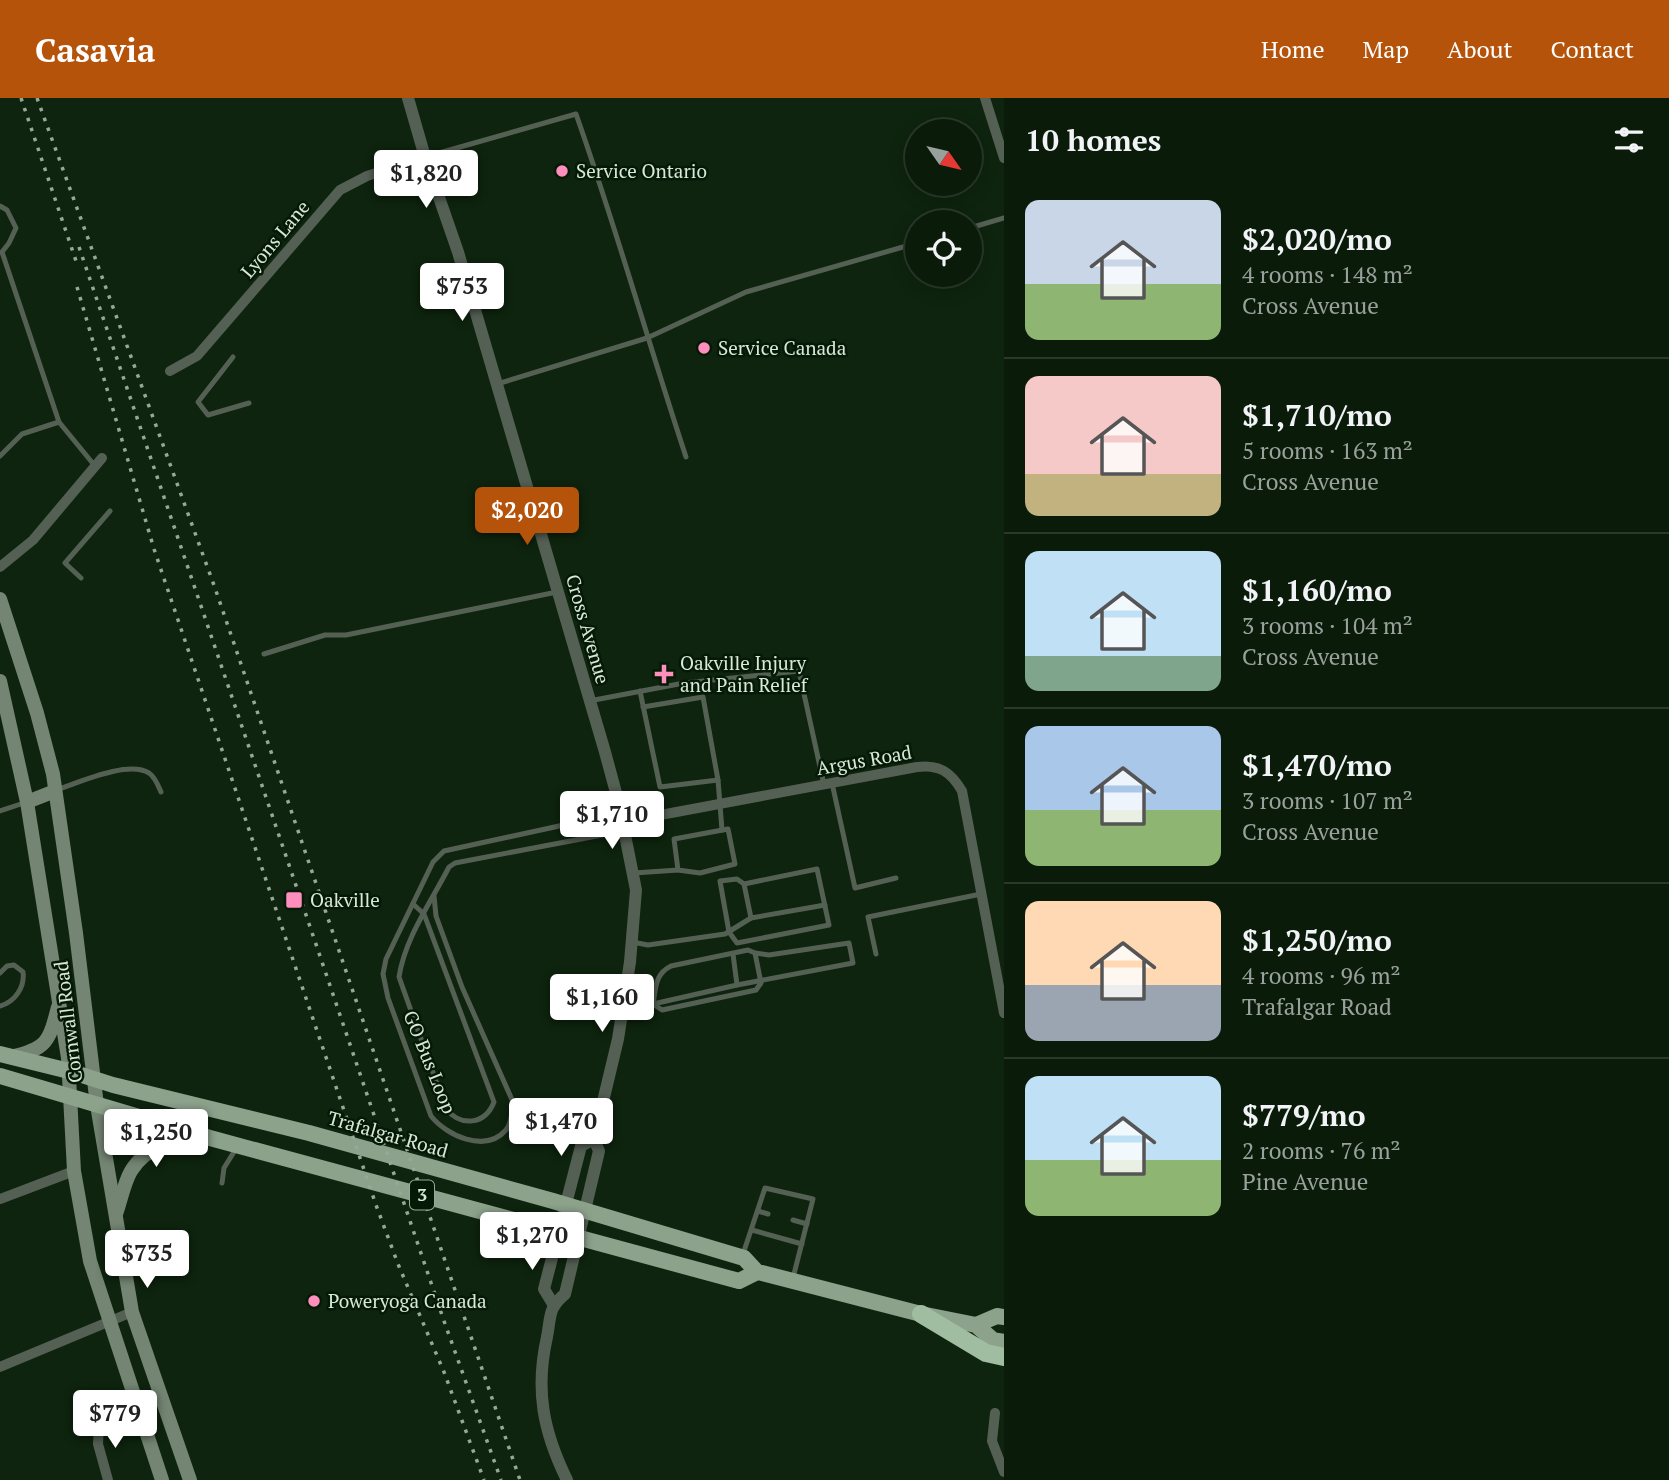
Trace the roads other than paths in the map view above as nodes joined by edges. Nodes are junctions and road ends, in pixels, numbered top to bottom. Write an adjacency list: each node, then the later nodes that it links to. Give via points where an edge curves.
1 (408, 98): 3 (street, Cross Avenue)
2 (985, 98): 4 (street)
3 (425, 157): 10 (lane, via 576,114); 12 (street, Lyons Lane, via 340,190 197,356); 13 (street, Cross Avenue)
4 (1004, 158)
5 (0, 206): 9 (lane, via 16,228)
6 (1004, 218): 7 (lane)
7 (982, 224)
8 (905, 246): 10 (lane, via 746,292)
9 (1, 251): 15 (lane)
10 (647, 338): 13 (lane); 17 (lane)
11 (233, 358): 14 (lane, via 198,402 208,415)
12 (170, 371)
13 (498, 384): 22 (street, Cross Avenue)
14 (249, 403)
15 (59, 422): 16 (lane, via 22,434); 18 (lane)
16 (0, 456)
17 (686, 457)
18 (98, 462): 20 (street, via 33,540)
19 (110, 511): 21 (lane, via 65,563)
20 (0, 567)
21 (81, 578)
22 (557, 592): 24 (lane, via 346,635 325,635); 27 (street, Cross Avenue)
23 (0, 599): 31 (main road, Cornwall Road, via 37,713)
24 (264, 654)
25 (0, 681): 33 (main road, Cornwall Road)
26 (640, 691): 27 (lane); 28 (lane); 30 (lane, via 799,671)
27 (589, 701): 36 (street, Cross Avenue)
28 (643, 707): 29 (lane, via 660,787); 29 (lane, via 703,697)
29 (718, 780): 34 (lane)
30 (828, 784): 34 (street, Argus Road); 40 (lane, via 855,888); 42 (street, Argus Road, via 927,766 947,772 962,791)
31 (55, 791): 32 (lane, via 136,769 148,772); 33 (main road); 64 (main road, Cornwall Road)
32 (160, 792)
33 (27, 802): 35 (lane); 57 (main road, Cornwall Road)
34 (720, 804): 36 (street, Argus Road); 37 (lane)
35 (0, 811)
36 (623, 822): 39 (street, Cross Avenue); 43 (lane, via 602,835 455,863); 44 (lane, GO Bus Loop, via 596,818 444,851 433,862)
37 (722, 830): 38 (lane, via 674,839); 38 (lane, via 728,829 735,864 700,873)
38 (678, 870): 39 (lane)
39 (634, 873): 49 (street, Cross Avenue)
40 (896, 878)
41 (744, 884): 45 (lane, via 817,869); 47 (lane); 48 (lane, via 737,879 720,881)
42 (981, 894): 52 (lane, via 868,917); 60 (street, Argus Road)
43 (434, 896): 44 (lane, GO Bus Loop, via 436,916 462,987 513,1102 505,1132 492,1139 457,1137 440,1128 431,1116 388,998 383,974 386,959); 46 (lane)
44 (413, 904): 46 (lane)
45 (825, 905): 47 (lane); 48 (lane, via 829,925 737,943)
46 (424, 914): 46 (lane, via 494,1102 479,1120 459,1119 446,1109 399,977 402,959)
47 (751, 918): 48 (lane)
48 (729, 932): 49 (lane, via 648,946)
49 (632, 942): 56 (street, Cross Avenue)
50 (755, 953): 51 (lane); 54 (lane); 54 (lane, via 849,943 853,963)
51 (733, 954): 55 (lane); 58 (lane, via 661,971)
52 (876, 954)
53 (0, 974): 59 (lane, via 14,965 23,972 24,980 19,993)
54 (761, 980): 55 (lane); 58 (lane, via 757,990 662,1010)
55 (737, 985): 58 (lane)
56 (624, 1000): 58 (lane); 68 (street, Cross Avenue)
57 (59, 1002): 61 (main road, via 51,1032 42,1045 31,1052); 62 (main road, Cornwall Road)
58 (653, 1004)
59 (0, 1006)
60 (1004, 1013)
61 (5, 1055): 62 (main road, Trafalgar Road)
62 (69, 1071): 64 (main road, Trafalgar Road / 3); 65 (main road, Cornwall Road)
63 (0, 1076): 65 (main road)
64 (95, 1079): 66 (main road, Cornwall Road); 73 (main road, Trafalgar Road / 3, via 309,1133)
65 (69, 1098): 66 (main road, 3); 70 (main road, Cornwall Road)
66 (97, 1105): 67 (main road, 3); 77 (main road, Cornwall Road)
67 (210, 1138): 69 (main road, 3); 77 (main road, via 165,1143 144,1156 131,1172)
68 (594, 1139): 73 (street, Cross Avenue, via 581,1146); 75 (street, Cross Avenue, via 599,1151)
69 (238, 1146): 71 (lane, via 224,1168); 81 (main road, 3)
70 (74, 1171): 72 (street); 91 (main road, Cornwall Road, via 90,1261)
71 (222, 1182)
72 (0, 1199)
73 (566, 1206): 75 (main road, Trafalgar Road / 3); 81 (street, Cross Avenue)
74 (758, 1211): 76 (lane); 79 (lane, via 765,1188 813,1199); 80 (lane)
75 (585, 1212): 82 (street, Cross Avenue); 84 (main road, Trafalgar Road / 3)
76 (768, 1214)
77 (116, 1215): 88 (main road, Cornwall Road)
78 (793, 1220): 79 (lane)
79 (807, 1224): 83 (lane)
80 (752, 1230): 83 (lane); 84 (lane)
81 (559, 1233): 82 (main road, 3); 87 (street, Cross Avenue, via 544,1290)
82 (579, 1239): 85 (main road, 3, via 739,1281); 87 (street, Cross Avenue, via 565,1294)
83 (802, 1244): 86 (lane)
84 (742, 1257): 85 (main road, Trafalgar Road / 3)
85 (757, 1272): 86 (main road, 3)
86 (792, 1281): 89 (main road, 3)
87 (553, 1304): 102 (street, via 542,1360 543,1416)
88 (132, 1312): 91 (street); 101 (main road, Cornwall Road)
89 (921, 1314): 92 (main road, 3); 94 (highway, via 986,1353)
90 (1004, 1317): 92 (main road, 3, via 998,1315)
91 (110, 1319): 95 (street); 100 (main road, Cornwall Road)
92 (976, 1325): 93 (main road, 3, via 993,1340)
93 (1004, 1342)
94 (1004, 1357)
95 (0, 1367)
96 (995, 1413): 98 (street, via 992,1441)
97 (99, 1424): 99 (street, via 97,1444)
98 (1004, 1472)
99 (108, 1480)
100 (162, 1480)
101 (190, 1480)
102 (567, 1480)

